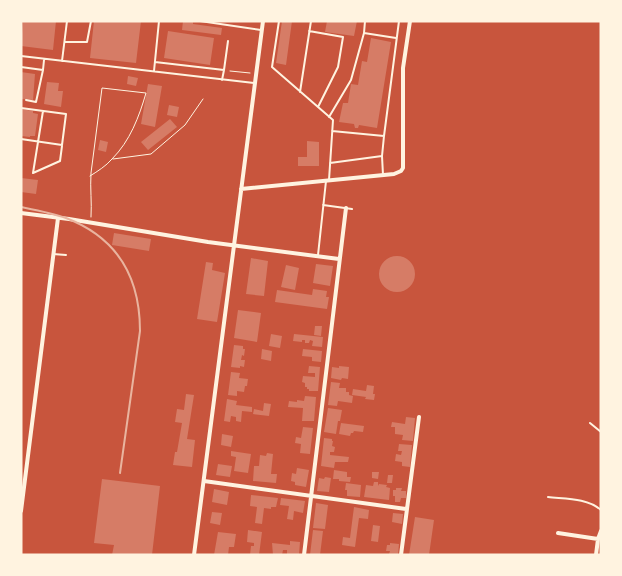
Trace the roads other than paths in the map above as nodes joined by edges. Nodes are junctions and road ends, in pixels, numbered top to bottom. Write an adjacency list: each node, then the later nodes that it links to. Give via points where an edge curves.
1 (67, 21): 18 (lane)
2 (91, 21): 18 (lane, via 87,42)
3 (159, 21): 22 (lane)
4 (200, 21): 12 (lane)
5 (232, 21): 12 (lane)
6 (263, 21): 13 (street)
7 (279, 21): 29 (lane, via 272,67)
8 (311, 21): 14 (lane)
9 (365, 21): 15 (lane)
10 (399, 21): 16 (lane)
11 (410, 21): 42 (street, via 403,68 404,168)
12 (232, 26): 13 (lane)
13 (262, 30): 28 (street)
14 (309, 31): 29 (lane); 31 (lane, via 343,37 338,68)
15 (364, 33): 16 (lane); 34 (lane, via 351,80)
16 (397, 38): 36 (lane)
17 (228, 40): 25 (lane)
18 (65, 42): 21 (lane)
19 (21, 56): 20 (lane)
20 (44, 59): 21 (lane); 24 (lane)
21 (62, 61): 26 (lane)
22 (155, 62): 25 (lane); 26 (lane)
23 (21, 67): 24 (lane)
24 (43, 70): 30 (lane, via 36,102)
25 (224, 70): 27 (lane)
26 (154, 72): 27 (lane)
27 (222, 80): 28 (lane)
28 (254, 83): 44 (street)
29 (300, 92): 31 (lane)
30 (26, 100)
31 (318, 107): 34 (lane)
32 (21, 108): 33 (lane)
33 (42, 111): 38 (lane); 39 (lane, via 66,114)
34 (330, 117): 35 (lane, via 333,120)
35 (332, 131): 36 (lane); 41 (lane)
36 (384, 136): 40 (lane)
37 (21, 139): 38 (lane)
38 (38, 142): 39 (lane); 39 (lane, via 33,173 60,161)
39 (62, 145)
40 (382, 156): 41 (lane); 42 (lane)
41 (330, 163): 43 (lane)
42 (383, 176): 43 (street)
43 (328, 180): 44 (street); 45 (lane)
44 (241, 189): 50 (street)
45 (323, 205): 46 (lane); 53 (lane)
46 (346, 208): 47 (lane); 54 (street)
47 (352, 209)
48 (21, 213): 49 (street)
49 (58, 218): 50 (street); 51 (street)
50 (234, 246): 53 (street); 60 (street)
51 (53, 254): 52 (lane); 59 (street)
52 (66, 255)
53 (318, 256): 54 (street)
54 (339, 259): 61 (street)
55 (419, 417): 63 (street)
56 (590, 423): 57 (lane)
57 (601, 432)
58 (21, 459): 59 (street)
59 (27, 460): 65 (street)
60 (204, 481): 61 (street); 69 (street)
61 (311, 496): 63 (street); 70 (street)
62 (548, 497): 64 (lane, via 585,502)
63 (406, 510): 71 (street)
64 (601, 510)
65 (21, 511)
66 (601, 531): 68 (street)
67 (558, 533): 68 (street)
68 (598, 538): 72 (street)
69 (194, 555)
70 (304, 555)
71 (401, 555)
72 (596, 555)

